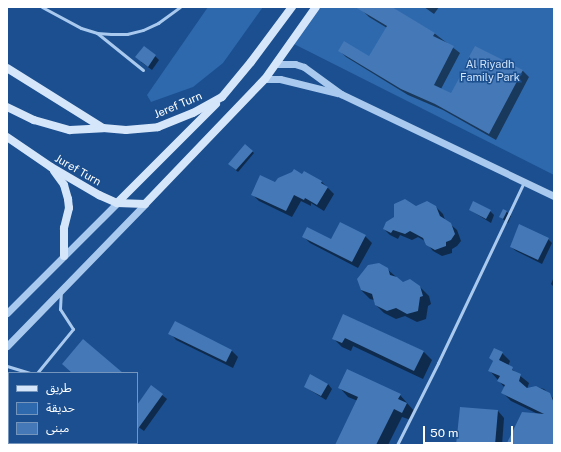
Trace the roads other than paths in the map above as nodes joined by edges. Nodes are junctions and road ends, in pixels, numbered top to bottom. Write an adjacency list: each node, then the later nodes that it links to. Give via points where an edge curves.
1 (42, 7): 5 (lane, via 81,28)
2 (180, 7): 5 (lane, via 143,30 128,34)
3 (292, 7): 11 (main road, Jeref Turn)
4 (316, 7): 6 (main road)
5 (97, 33): 8 (lane)
6 (276, 64): 9 (main road); 10 (street, via 295,64 304,67)
7 (7, 68): 13 (main road)
8 (143, 70)
9 (265, 78): 10 (street, via 280,79); 19 (main road)
10 (341, 94): 16 (street)
11 (222, 97): 13 (main road, Jeref Turn, via 193,113 158,127 126,130); 18 (main road)
12 (7, 107): 13 (main road, Jeref Turn, via 34,120 70,130)
13 (103, 128)
14 (7, 138): 15 (main road, Juref Turn)
15 (51, 167): 18 (main road, Juref Turn); 20 (main road, via 64,185 68,199)
16 (524, 182): 17 (street); 27 (lane)
17 (554, 196)
18 (117, 203): 19 (main road, Juref Turn); 20 (street)
19 (145, 204): 21 (street)
20 (64, 256): 22 (street)
21 (62, 289): 23 (street); 26 (lane, via 60,309 73,329)
22 (7, 313)
23 (7, 346)
24 (7, 366): 25 (lane)
25 (27, 372)
26 (38, 372)
27 (397, 445)

